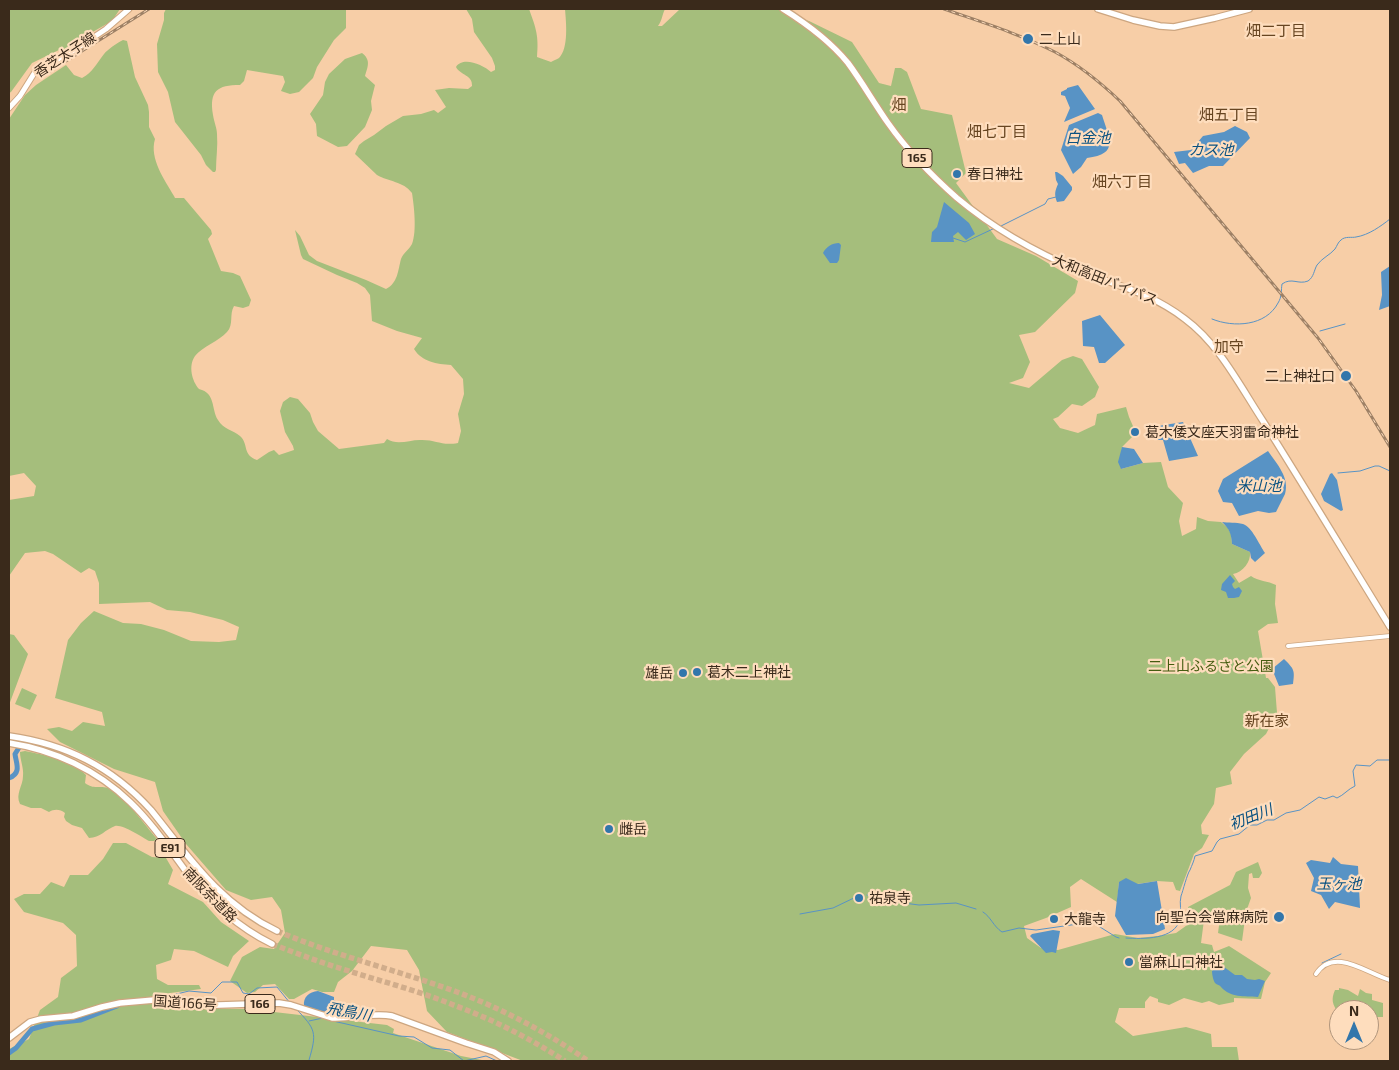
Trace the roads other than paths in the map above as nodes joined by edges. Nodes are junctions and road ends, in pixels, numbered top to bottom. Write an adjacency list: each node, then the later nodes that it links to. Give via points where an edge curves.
1 (129, 9): 5 (main road, 香芝太子線, via 106,29 35,72)
2 (783, 9): 6 (highway, 大和高田バイパス / 165, via 821,35 847,62 888,124 956,197 1022,244 1164,305 1187,320 1212,345)
3 (1098, 9): 4 (highway, via 1133,20 1174,27)
4 (1249, 9)
5 (9, 108)
6 (1390, 627)
7 (1390, 636): 8 (street)
8 (1288, 646)
9 (9, 736): 11 (highway, 南阪奈道路 / E91, via 66,750 128,786 209,882 247,915)
10 (9, 743): 12 (highway, 南阪奈道路 / E91, via 50,752 116,789 159,834 200,888 227,916)
11 (277, 931)
12 (272, 944)
13 (1316, 974): 14 (street, via 1328,964 1340,961)
14 (1390, 980)
15 (9, 1038): 16 (highway, 国道166号 / 166, via 30,1022 73,1016 120,1003 154,1000 189,1006 278,1003 332,1018 372,1014 392,1016 494,1052)
16 (508, 1061)

